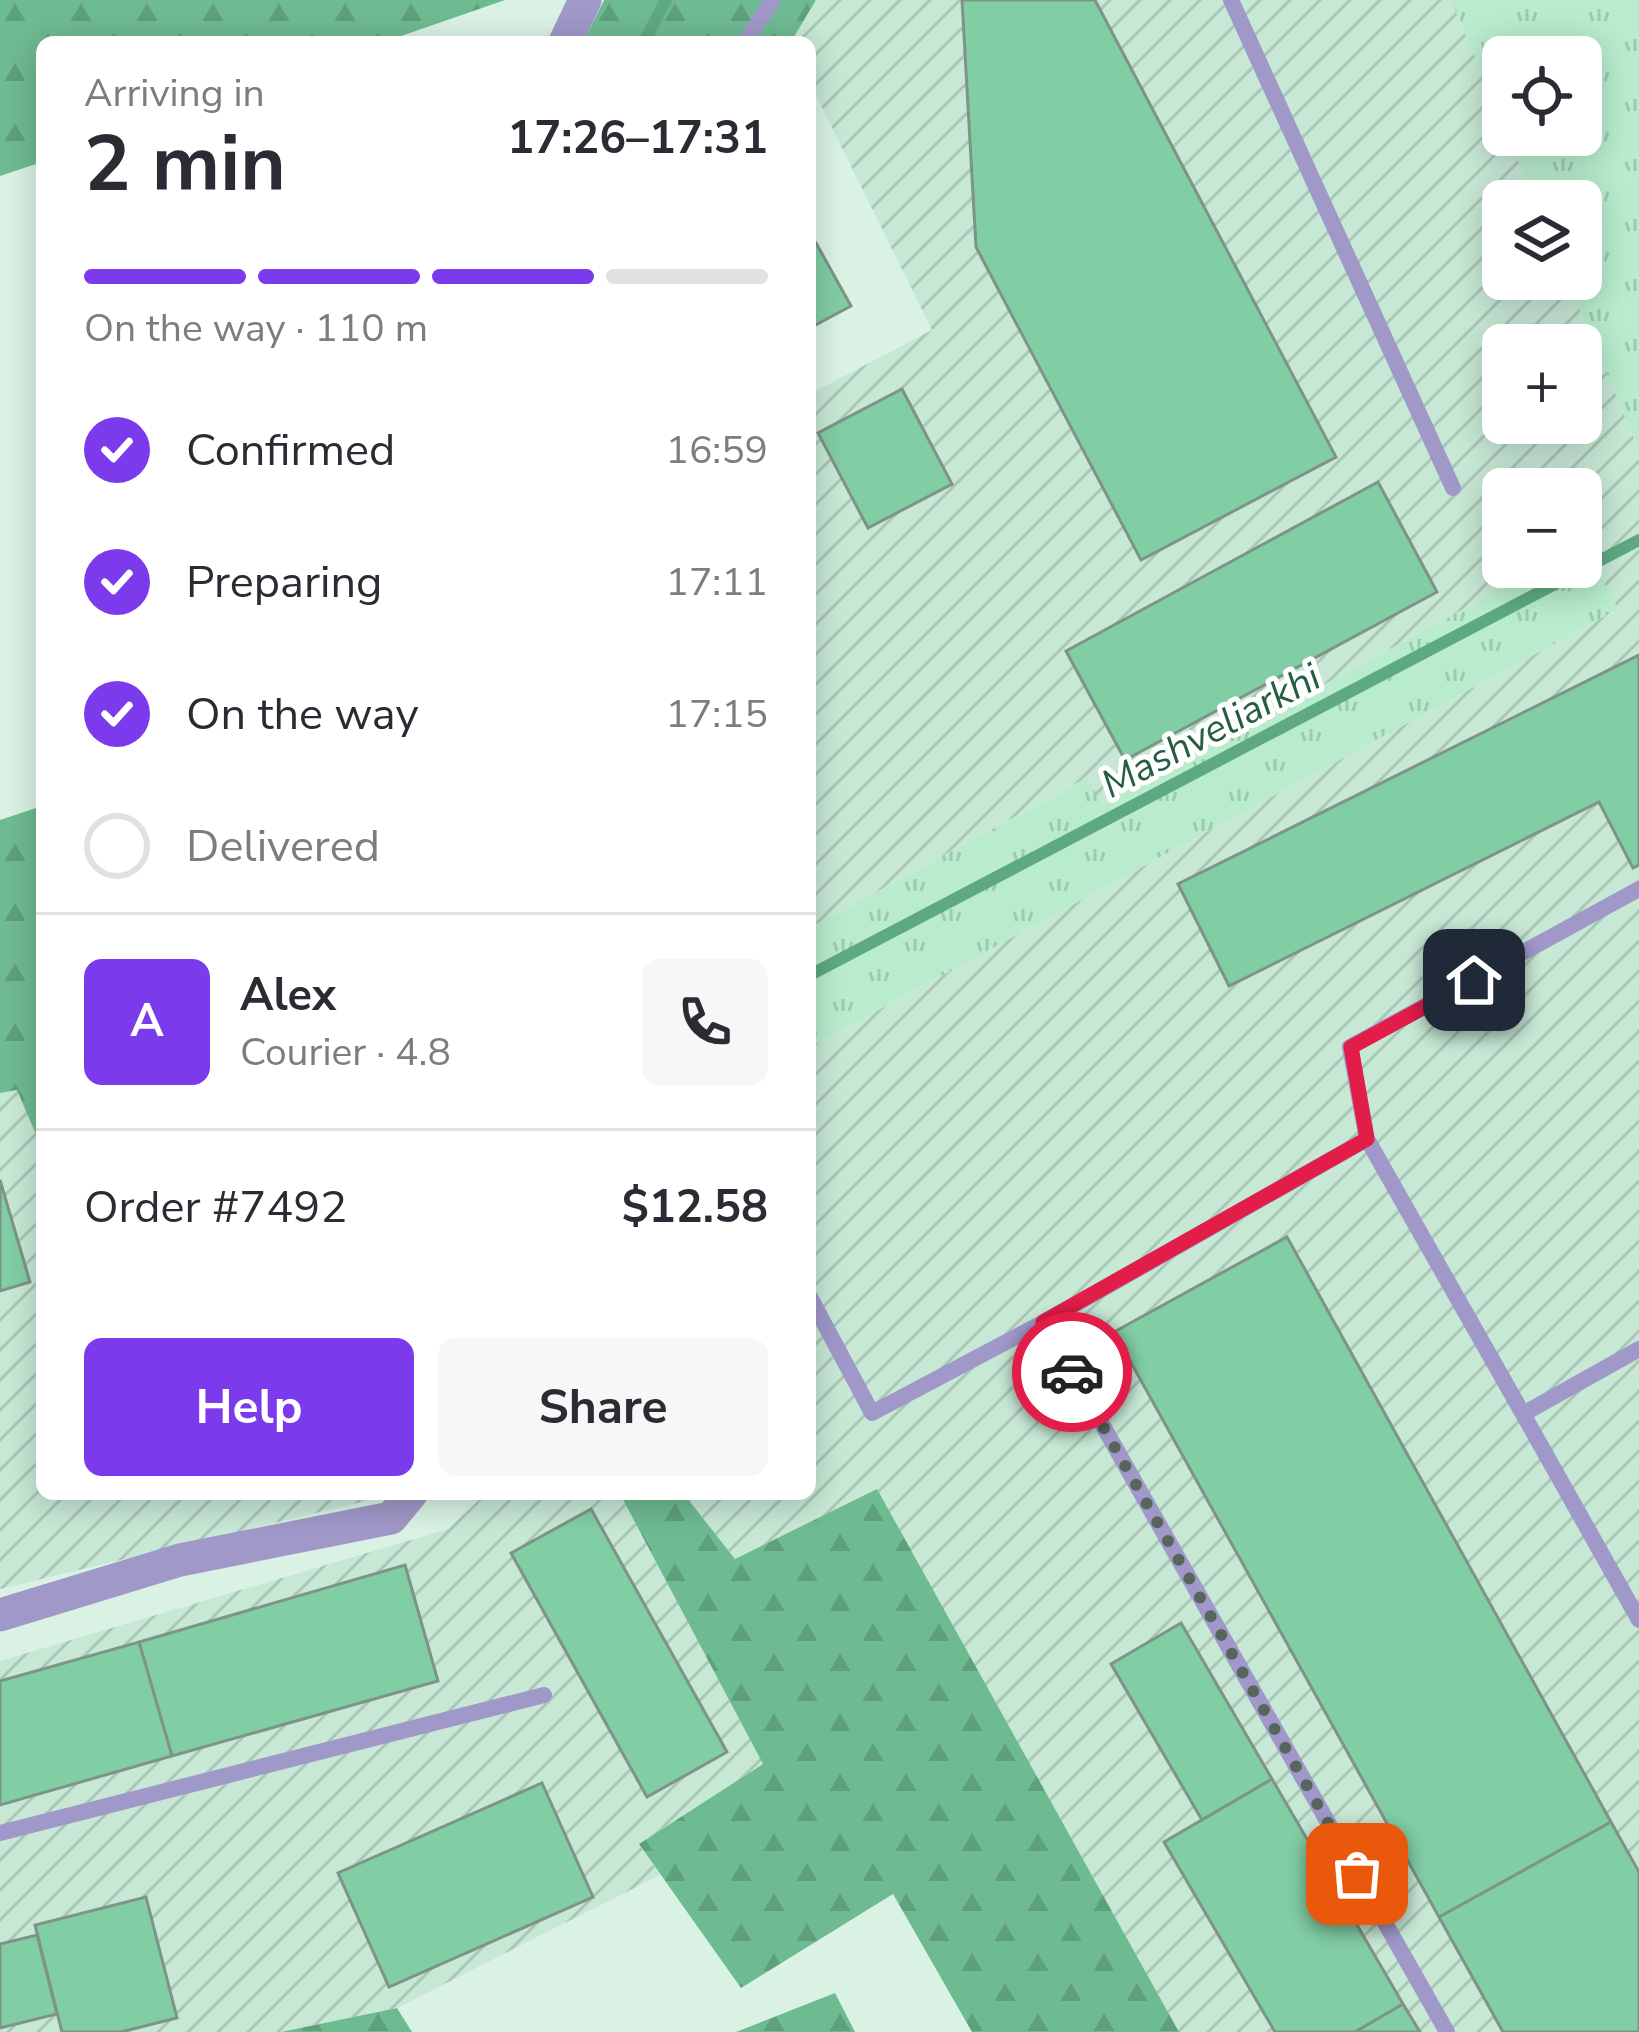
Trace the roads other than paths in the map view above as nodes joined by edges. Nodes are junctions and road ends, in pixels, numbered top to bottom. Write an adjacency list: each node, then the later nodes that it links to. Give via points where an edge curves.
1 (586, 0): 4 (street)
2 (773, 0): 5 (lane)
3 (1231, 0): 6 (lane)
4 (568, 36)
5 (749, 36)
6 (1453, 488)
7 (1639, 889): 8 (lane, via 1351,1047)
8 (1367, 1139): 10 (lane); 12 (lane)
9 (816, 1308): 10 (lane, via 872,1413)
10 (1043, 1322): 18 (lane)
11 (1639, 1349): 12 (lane)
12 (1523, 1414): 15 (lane)
13 (406, 1500): 14 (street, via 391,1518 180,1560)
14 (0, 1615)
15 (1639, 1620)
16 (544, 1695): 17 (lane)
17 (0, 1833)
18 (1447, 2032)

